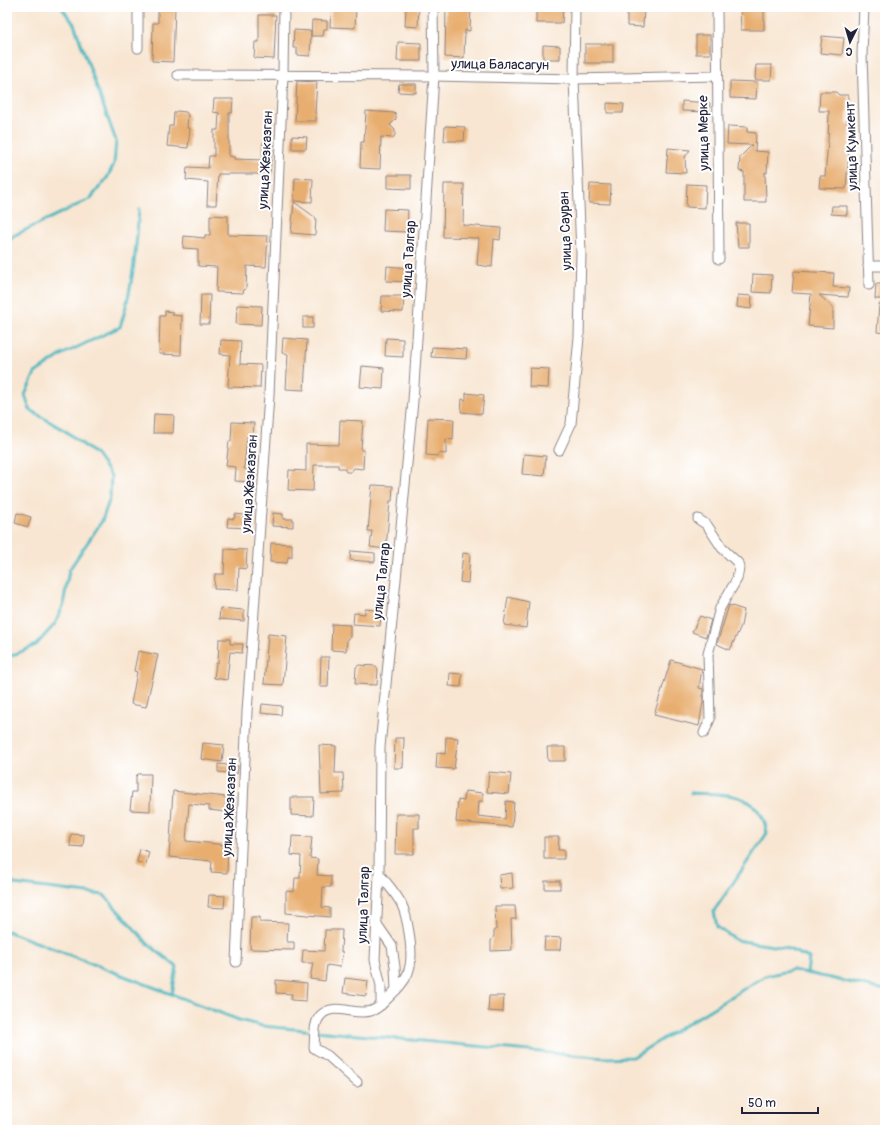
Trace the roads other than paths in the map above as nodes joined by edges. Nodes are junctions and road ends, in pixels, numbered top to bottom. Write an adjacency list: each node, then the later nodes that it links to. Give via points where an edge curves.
1 (138, 7): 7 (street)
2 (284, 7): 8 (street, улица Жезказган)
3 (433, 7): 10 (street, улица Талгар)
4 (575, 7): 12 (street, улица Сауран)
5 (717, 7): 11 (street, улица Мерке)
6 (864, 7): 14 (street, улица Кумкент, via 862,54)
7 (138, 48)
8 (283, 74): 9 (street, улица Баласагун); 10 (street, улица Баласагун); 22 (street, улица Жезказган, via 269,395 247,712)
9 (178, 76)
10 (434, 76): 12 (street, улица Баласагун); 20 (street, улица Талгар, via 413,401 380,747)
11 (716, 76): 12 (street, улица Баласагун); 13 (street, улица Мерке)
12 (574, 80): 17 (street, улица Сауран, via 581,253 579,337 571,424)
13 (719, 259)
14 (868, 266): 15 (street); 16 (street, улица Кумкент)
15 (885, 266)
16 (869, 285)
17 (558, 450)
18 (698, 519): 19 (street, via 707,525 722,548 738,563 739,568 737,579 720,608 708,654 710,720)
19 (704, 733)
20 (379, 874): 21 (street, улица Талгар); 23 (street, via 401,903 409,928 410,966 404,981)
21 (376, 923): 23 (street, via 392,946); 24 (street, улица Талгар, via 375,960 381,986)
22 (236, 962)
23 (396, 990): 24 (street)
24 (381, 1005): 25 (street, via 371,1011 359,1013 328,1010 316,1023 314,1048 328,1056)
25 (357, 1082)

